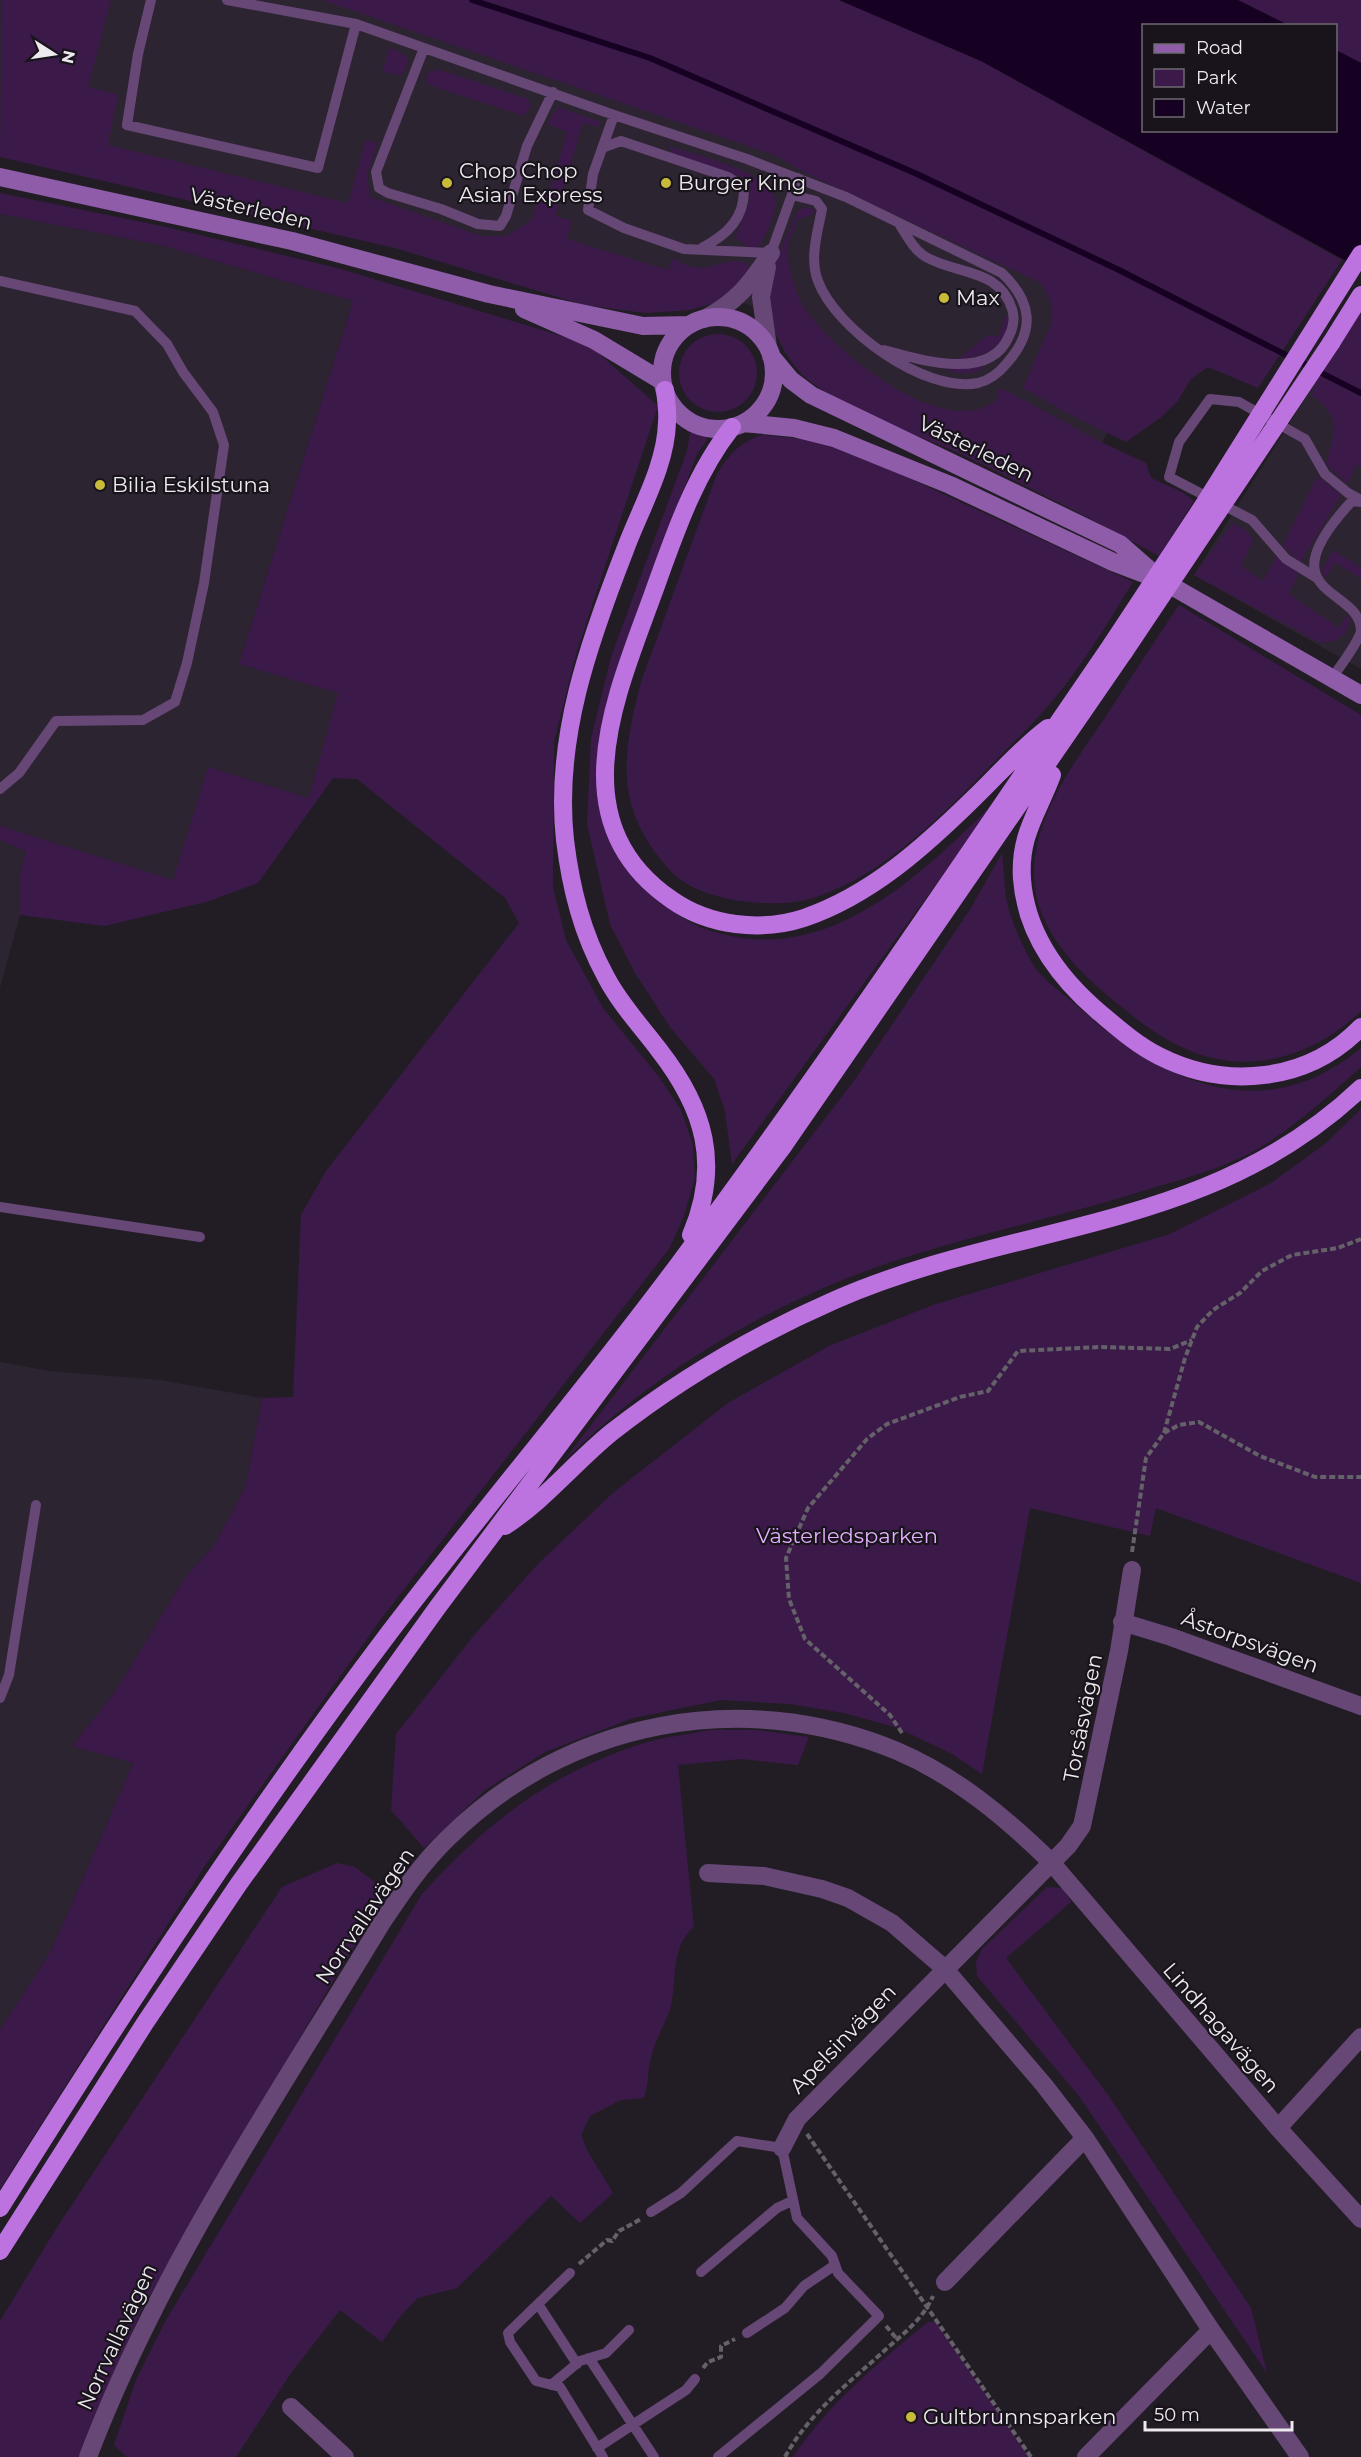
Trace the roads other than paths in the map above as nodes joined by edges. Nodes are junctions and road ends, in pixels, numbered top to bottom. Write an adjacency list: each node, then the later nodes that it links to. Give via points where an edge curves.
1 (152, 0): 3 (lane, via 138,54 128,125 318,168)
2 (227, 0): 3 (lane)
3 (356, 24): 4 (lane)
4 (424, 48): 5 (lane); 5 (lane, via 376,172 379,188 489,226 500,226 506,216 527,146)
5 (553, 92): 6 (lane)
6 (614, 115): 7 (lane); 9 (lane)
7 (602, 148): 12 (lane, via 593,174 588,210 674,246); 12 (lane, via 621,141 729,177 744,187 745,200 735,225)
8 (0, 177): 16 (main road, Västerleden, via 292,241)
9 (798, 178): 10 (lane); 11 (lane)
10 (792, 195): 13 (lane); 19 (lane, via 816,201 822,209 814,268 825,296)
11 (899, 224): 19 (lane, via 925,256 982,275 1001,286 1013,310 1013,327 1004,348 991,358 966,363 912,357); 19 (lane, via 1002,273 1019,290 1026,309 1026,334 1015,355 998,374 978,383 955,384 928,378 895,362)
12 (699, 249): 13 (lane)
13 (771, 253): 18 (street, via 747,289 724,309); 20 (street, via 760,297)
14 (1361, 254): 27 (highway, bridge)
15 (0, 281): 32 (lane, via 135,311 167,344 213,412 224,445 204,583 175,702 143,720 56,721 19,773)
16 (489, 294): 18 (main road, Västerleden, via 644,326); 21 (main road, Västerleden, via 594,340)
17 (1361, 295): 27 (highway, bridge)
18 (696, 322): 20 (main road, via 718,317 738,320 756,331); 21 (main road, via 668,347 662,368)
19 (878, 348)
20 (770, 351): 22 (main road, via 774,376 770,394 759,410); 25 (main road, Västerleden, via 791,380 811,395 1120,544)
21 (663, 385): 22 (main road, via 671,403 687,419 712,428); 37 (highway, via 668,422 662,457 588,655 573,708 562,780 573,895 586,936 607,979 687,1092 703,1132 706,1194)
22 (737, 425): 25 (main road, Västerleden, via 794,428 834,438 950,485 1113,562); 30 (highway, via 692,493 617,691 608,728 604,767 610,812 635,866 660,892 700,915 756,926 801,919 831,908 857,895 915,853 1026,745)
23 (1361, 501): 24 (lane, via 1352,501 1322,542 1317,551); 24 (lane, via 1325,474 1305,439 1239,402 1210,399 1179,442 1169,477 1252,520 1286,559)
24 (1317, 578): 26 (lane, via 1350,605 1359,617)
25 (1163, 581): 28 (main road, Västerleden)
26 (1361, 633): 28 (lane)
27 (1118, 648): 30 (highway); 31 (highway)
28 (1332, 678): 29 (main road, Västerleden)
29 (1361, 696)
30 (1060, 720): 37 (highway, via 848,1029)
31 (1063, 741): 33 (highway, via 1028,829 1022,878 1025,903 1044,950 1090,1005 1159,1057 1187,1068 1244,1079 1278,1074 1307,1064 1333,1050); 39 (highway, via 784,1145)
32 (0, 789)
33 (1361, 1027)
34 (1361, 1088): 39 (highway, via 1322,1122 1275,1154 1200,1190 1133,1213 929,1267 837,1299 759,1334 695,1373 611,1433 525,1513)
35 (0, 1207): 36 (lane)
36 (201, 1237)
37 (679, 1264): 52 (highway, via 393,1627 300,1756 163,1956)
38 (36, 1505): 42 (lane, via 9,1676)
39 (494, 1533): 55 (highway, via 238,1885)
40 (1132, 1570): 41 (street, Torsåsvägen)
41 (1122, 1622): 43 (street, Åstorpsvägen); 44 (street, Torsåsvägen, via 1088,1809 1076,1836)
42 (0, 1698)
43 (1361, 1706)
44 (1051, 1862): 46 (street, Apelsinvägen); 48 (street, Lindhagavägen); 71 (street, Norrvallavägen, via 985,1803 912,1759 837,1731 750,1719 709,1718 659,1725 609,1739 518,1782 448,1838 407,1886 192,2235 137,2338)
45 (708, 1873): 46 (street, via 764,1876 848,1898 892,1923)
46 (944, 1968): 49 (street); 50 (street, Apelsinvägen, via 797,2119)
47 (1361, 2037): 48 (street)
48 (1278, 2128): 54 (street, Lindhagavägen)
49 (1084, 2138): 59 (street); 62 (street)
50 (782, 2148): 51 (lane); 53 (lane, via 737,2141 681,2193)
51 (792, 2201): 56 (lane, via 797,2218 832,2256); 57 (lane, via 777,2208)
52 (0, 2208)
53 (651, 2212)
54 (1361, 2219)
55 (0, 2251)
56 (835, 2265): 63 (lane, via 804,2286 785,2308); 74 (lane, via 879,2316 820,2374)
57 (701, 2272)
58 (570, 2273): 60 (lane)
59 (945, 2282)
60 (538, 2304): 65 (lane); 67 (lane, via 508,2333 536,2381)
61 (629, 2330): 64 (lane, via 606,2353)
62 (1211, 2330): 75 (street); 76 (street)
63 (747, 2333)
64 (589, 2358): 65 (lane); 69 (lane)
65 (577, 2364): 67 (lane)
66 (696, 2379): 69 (lane, via 686,2390)
67 (551, 2385): 70 (lane, via 560,2387)
68 (291, 2407): 72 (street)
69 (633, 2424): 70 (lane); 73 (lane)
70 (600, 2452)
71 (88, 2457)
72 (345, 2457)
73 (654, 2457)
74 (718, 2457)
75 (1086, 2457)
76 (1300, 2457)

